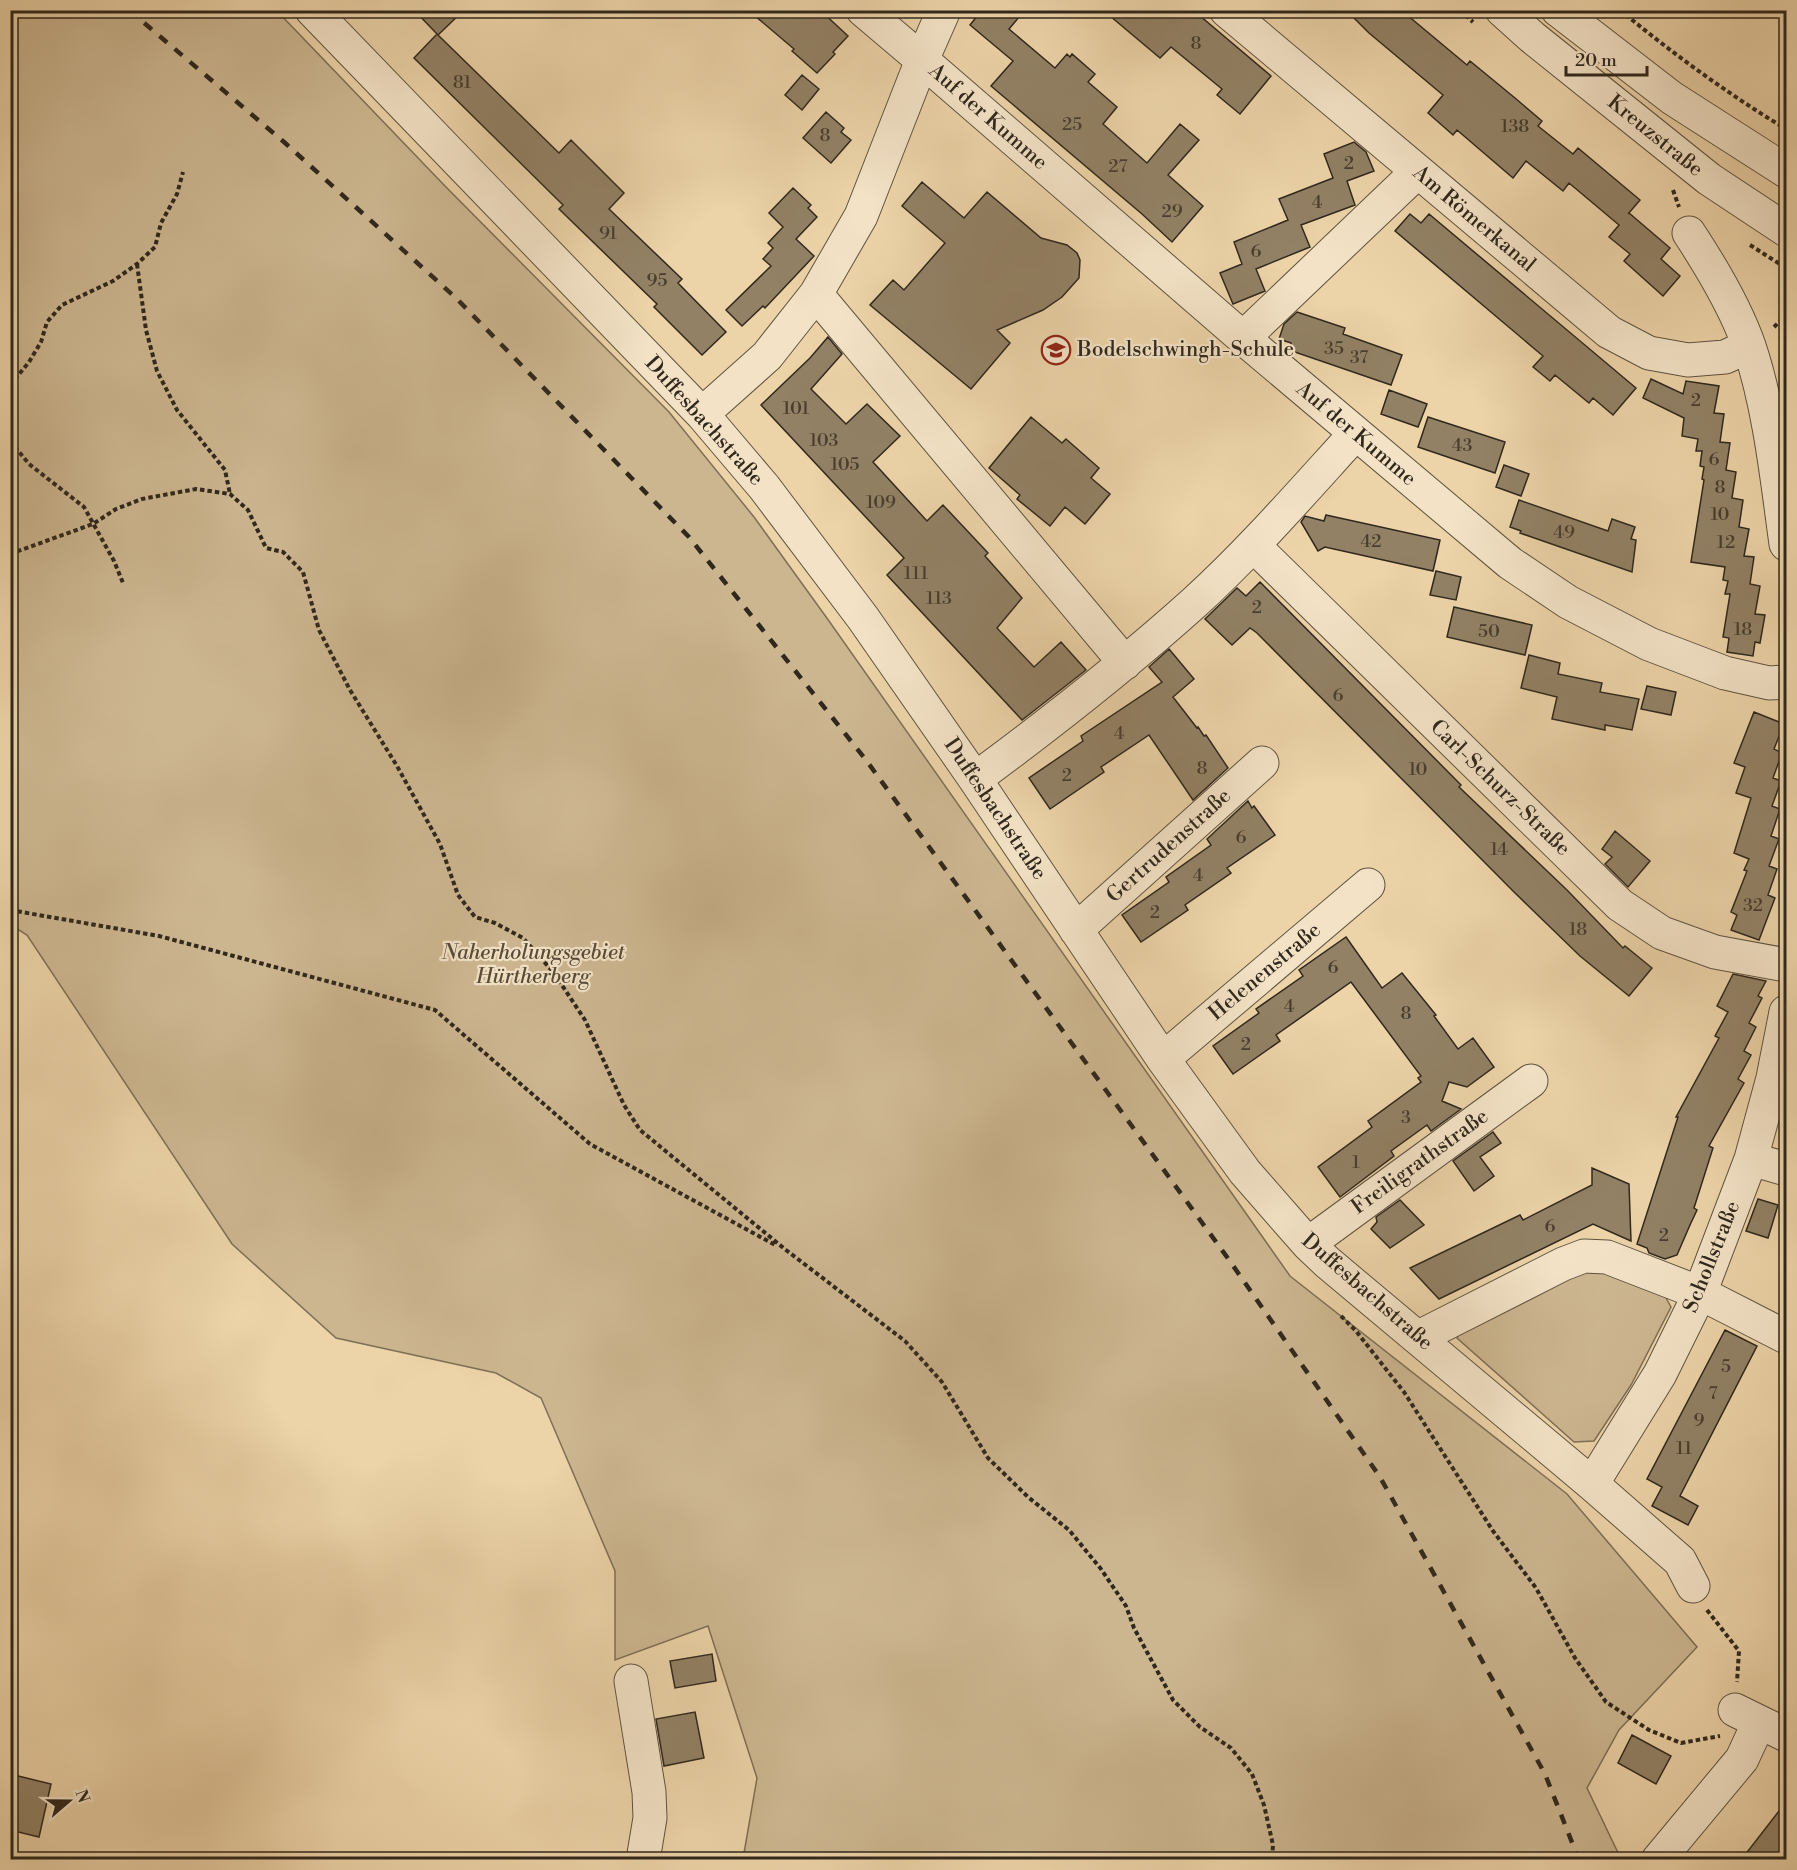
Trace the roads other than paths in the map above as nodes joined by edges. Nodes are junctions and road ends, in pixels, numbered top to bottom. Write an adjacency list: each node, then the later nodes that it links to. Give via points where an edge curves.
1 (312, 10): 15 (street, Duffesbachstraße)
2 (863, 10): 7 (street, Auf der Kumme)
3 (944, 10): 7 (street)
4 (1226, 10): 9 (street, Am Römerkanal)
5 (1502, 10): 10 (street, Kreuzstraße, via 1709,179)
6 (1558, 10): 8 (street, Kreuzstraße, via 1672,98)
7 (922, 60): 12 (street, via 861,216); 13 (street, Auf der Kumme)
8 (1786, 171)
9 (1417, 172): 13 (street); 14 (street, Am Römerkanal, via 1609,332 1649,353 1688,360 1725,357)
10 (1786, 230)
11 (1689, 233): 14 (street, via 1717,275)
12 (816, 294): 15 (street, via 767,356); 19 (street)
13 (1243, 338): 16 (street, Auf der Kumme)
14 (1749, 346): 17 (street)
15 (702, 414): 22 (street, Duffesbachstraße, via 764,487 863,618)
16 (1355, 434): 18 (street); 20 (street, Auf der Kumme, via 1510,563 1568,602 1649,644 1725,673 1769,683)
17 (1785, 524)
18 (1253, 545): 19 (street); 25 (street, Carl-Schurz-Straße, via 1620,905 1662,933 1715,952)
19 (1125, 663): 22 (street)
20 (1786, 682)
21 (1262, 763): 24 (street, Gertrudenstraße)
22 (975, 779): 24 (street, Duffesbachstraße)
23 (1368, 885): 27 (street, Helenenstraße)
24 (1076, 930): 27 (street, Duffesbachstraße)
25 (1786, 965)
26 (1786, 1012): 29 (street, Schollstraße)
27 (1163, 1059): 31 (street, Duffesbachstraße, via 1245,1172)
28 (1531, 1081): 31 (street, Freiligrathstraße)
29 (1751, 1159): 30 (street); 32 (street, Schollstraße)
30 (1786, 1169)
31 (1308, 1244): 33 (street, Duffesbachstraße)
32 (1700, 1293): 33 (street, via 1607,1257 1584,1256); 34 (street); 35 (street, Schollstraße, via 1660,1374)
33 (1419, 1337): 35 (street, Duffesbachstraße)
34 (1786, 1337)
35 (1592, 1484): 36 (street, Duffesbachstraße, via 1680,1561)
36 (1693, 1586)
37 (631, 1681): 39 (street, via 649,1792 650,1818)
38 (1760, 1723): 40 (street, via 1742,1759)
39 (643, 1860)
40 (1658, 1860)

